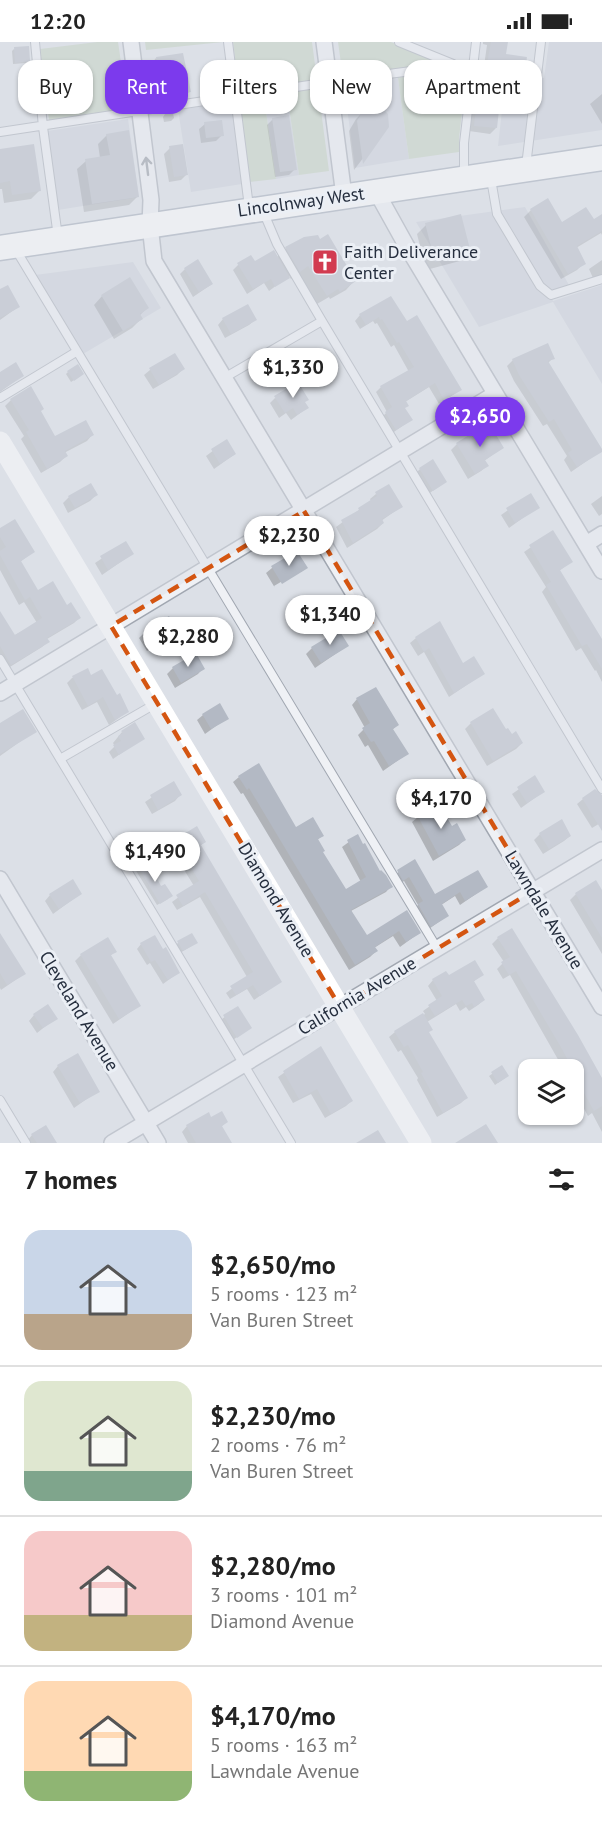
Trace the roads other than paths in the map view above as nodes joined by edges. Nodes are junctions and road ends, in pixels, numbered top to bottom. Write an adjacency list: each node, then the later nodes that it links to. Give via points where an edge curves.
1 (34, 42): 18 (lane)
2 (131, 42): 8 (street, Lawndale Avenue)
3 (228, 42): 9 (lane)
4 (324, 42): 10 (street)
5 (399, 42): 11 (lane)
6 (476, 42): 12 (lane)
7 (541, 42): 21 (lane)
8 (133, 60)
9 (230, 60)
10 (326, 60)
11 (444, 60)
12 (473, 60)
13 (127, 114): 18 (lane)
14 (140, 114): 27 (street, Lawndale Avenue, one-way to 14, via 151,200)
15 (237, 114): 26 (lane)
16 (333, 114): 25 (street)
17 (467, 114): 23 (lane)
18 (43, 127): 19 (lane); 28 (lane)
19 (0, 132)
20 (602, 158): 21 (main road, Lincolnway West)
21 (525, 169): 22 (main road, Lincolnway West)
22 (491, 174): 23 (main road, Lincolnway West); 30 (lane, via 497,214 540,286 550,295)
23 (464, 178): 24 (main road, Lincolnway West)
24 (376, 191): 25 (main road, Lincolnway West); 34 (street)
25 (344, 196): 26 (main road, Lincolnway West)
26 (255, 209): 27 (main road, Lincolnway West); 31 (lane)
27 (150, 225): 28 (main road, Lincolnway West); 33 (street, Lawndale Avenue, via 154,261)
28 (58, 239): 29 (main road, Lincolnway West)
29 (7, 247): 32 (lane)
30 (602, 279)
31 (322, 321): 33 (lane); 37 (lane)
32 (76, 352): 35 (lane); 41 (lane)
33 (225, 378): 38 (street, Lawndale Avenue)
34 (495, 394): 37 (street); 40 (street)
35 (0, 398)
36 (0, 442): 43 (street, Diamond Avenue)
37 (400, 452): 38 (street); 49 (lane)
38 (304, 511): 41 (street); 52 (street, Lawndale Avenue)
39 (602, 534): 40 (street)
40 (586, 544): 42 (street)
41 (208, 568): 43 (street); 53 (lane)
42 (602, 571)
43 (111, 626): 45 (street); 47 (street, Diamond Avenue)
44 (0, 660): 45 (lane)
45 (15, 684): 46 (street); 48 (lane)
46 (0, 693)
47 (157, 703): 48 (lane); 55 (street, Diamond Avenue)
48 (60, 759): 56 (lane)
49 (602, 789)
50 (602, 850): 52 (street, California Avenue)
51 (0, 879): 58 (street, Cleveland Avenue)
52 (533, 891): 53 (street, California Avenue); 54 (street, Lawndale Avenue)
53 (437, 948): 55 (street, California Avenue)
54 (602, 1006)
55 (340, 1007): 56 (street, California Avenue); 63 (street, Diamond Avenue)
56 (243, 1065): 58 (street, California Avenue); 62 (lane)
57 (0, 1100): 59 (lane)
58 (146, 1123): 60 (street, California Avenue); 61 (street, Cleveland Avenue)
59 (26, 1143)
60 (112, 1143)
61 (158, 1143)
62 (291, 1143)
63 (421, 1143)

